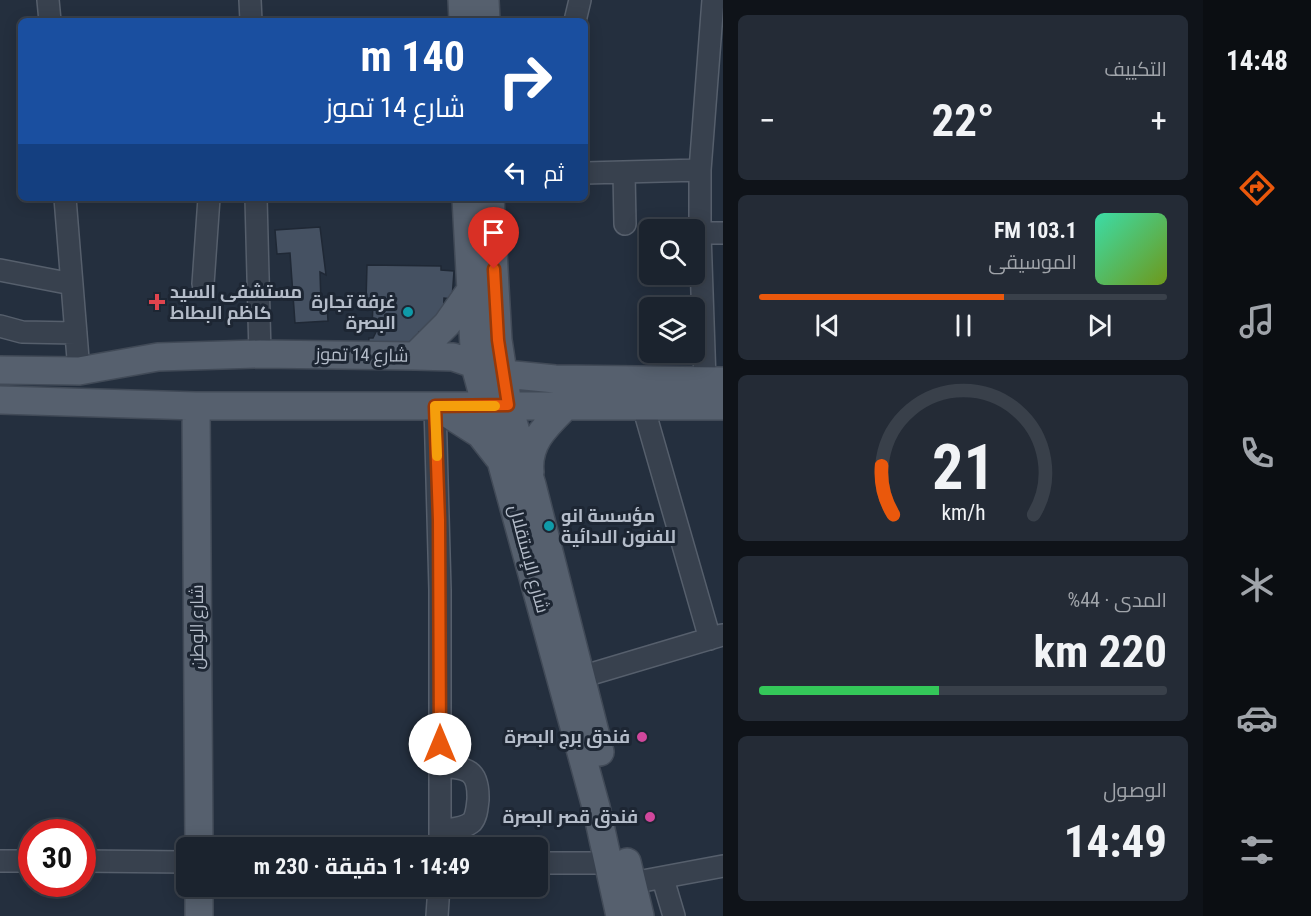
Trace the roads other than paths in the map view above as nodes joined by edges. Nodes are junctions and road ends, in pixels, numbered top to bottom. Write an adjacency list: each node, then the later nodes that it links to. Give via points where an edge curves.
1 (48, 0): 7 (street)
2 (250, 0): 8 (street)
3 (462, 0): 9 (main road)
4 (485, 0): 10 (main road)
5 (580, 0): 11 (street)
6 (713, 0): 12 (street)
7 (50, 18)
8 (251, 18)
9 (463, 18)
10 (486, 18)
11 (576, 18)
12 (713, 114): 13 (street)
13 (700, 170): 15 (street); 21 (street)
14 (588, 172): 15 (street)
15 (624, 172): 22 (street)
16 (65, 201): 26 (street)
17 (209, 201): 27 (street)
18 (256, 201): 32 (street)
19 (466, 201): 29 (main road, شارع الإستقلال)
20 (490, 201): 37 (main road, شارع الإستقلال, via 498,340)
21 (700, 219)
22 (625, 224)
23 (705, 233): 24 (street)
24 (723, 233)
25 (0, 270): 26 (street)
26 (72, 284): 31 (street)
27 (203, 284)
28 (705, 285): 38 (street)
29 (471, 291): 33 (main road, via 447,324); 34 (main road, شارع الإستقلال)
30 (0, 326): 31 (street, via 22,332)
31 (76, 333): 36 (street)
32 (260, 354): 33 (main road, شارع 14 تموز); 36 (main road, شارع 14 تموز, via 158,357)
33 (415, 356): 34 (main road, شارع 14 تموز, via 453,357)
34 (475, 366): 37 (main road, شارع 14 تموز); 42 (main road, شارع الإستقلال)
35 (0, 370): 36 (main road, شارع 14 تموز)
36 (79, 371)
37 (504, 374): 38 (main road, شارع 14 تموز, via 555,379); 42 (main road, شارع الإستقلال)
38 (714, 381)
39 (0, 400): 40 (main road)
40 (196, 406): 41 (main road); 51 (main road, شارع الوطن)
41 (435, 406): 42 (main road); 46 (main road, via 480,434); 50 (street)
42 (497, 406): 43 (main road); 46 (main road, شارع الإستقلال); 47 (main road, شارع الإستقلال)
43 (565, 406): 44 (main road); 47 (main road, via 534,442)
44 (643, 406): 45 (main road); 48 (street)
45 (723, 406)
46 (504, 467): 59 (main road, شارع الإستقلال)
47 (532, 486): 49 (main road, شارع الإستقلال)
48 (716, 637): 49 (street)
49 (581, 677): 62 (main road, شارع الإستقلال)
50 (440, 766): 52 (street); 53 (street, via 462,768 478,783 472,822)
51 (199, 837)
52 (440, 837)
53 (444, 837)
54 (0, 861): 55 (street)
55 (18, 861)
56 (96, 861): 57 (street)
57 (176, 862)
58 (548, 863): 59 (street)
59 (609, 863): 67 (main road, شارع الإستقلال)
60 (723, 866): 61 (street)
61 (663, 879): 62 (street); 69 (street)
62 (632, 883): 68 (main road, شارع الإستقلال)
63 (199, 897): 65 (main road)
64 (438, 897): 66 (street)
65 (199, 916)
66 (437, 916)
67 (620, 916)
68 (640, 916)
69 (674, 916)

